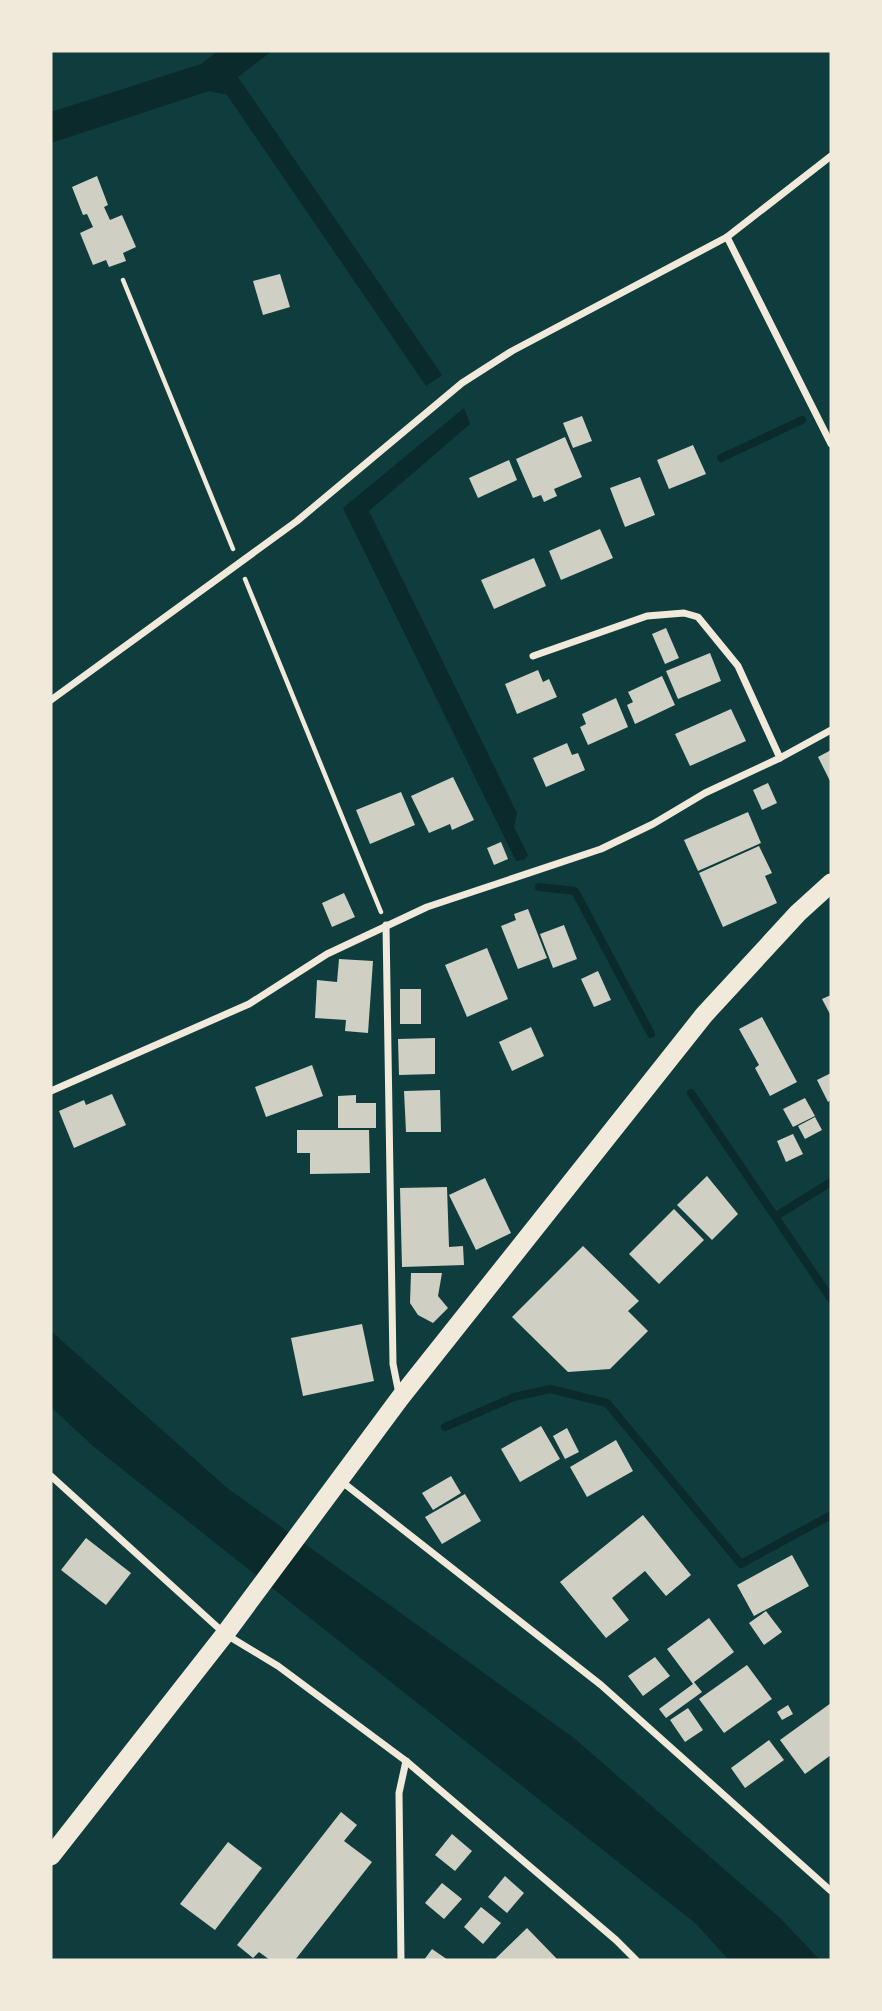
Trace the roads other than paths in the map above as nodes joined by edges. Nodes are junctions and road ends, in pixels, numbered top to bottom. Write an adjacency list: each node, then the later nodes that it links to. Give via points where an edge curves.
1 (831, 156): 2 (street)
2 (727, 237): 3 (street); 5 (street, via 512,351 462,383 297,521)
3 (831, 444)
4 (533, 656): 7 (street, via 647,617 684,613 698,617 738,666)
5 (51, 700)
6 (831, 730): 7 (street)
7 (780, 758): 9 (street, via 601,849 427,907)
8 (831, 883): 11 (highway, via 704,1015)
9 (387, 925): 10 (street, via 327,954 249,1004); 11 (street, via 393,1364)
10 (51, 1091)
11 (400, 1398): 13 (highway)
12 (51, 1476): 14 (street)
13 (341, 1480): 14 (highway); 17 (street, via 601,1685)
14 (230, 1627): 15 (street); 16 (highway)
15 (406, 1761): 18 (street, via 399,1793); 19 (street)
16 (51, 1856)
17 (831, 1891)
18 (401, 1960)
19 (636, 1960)

